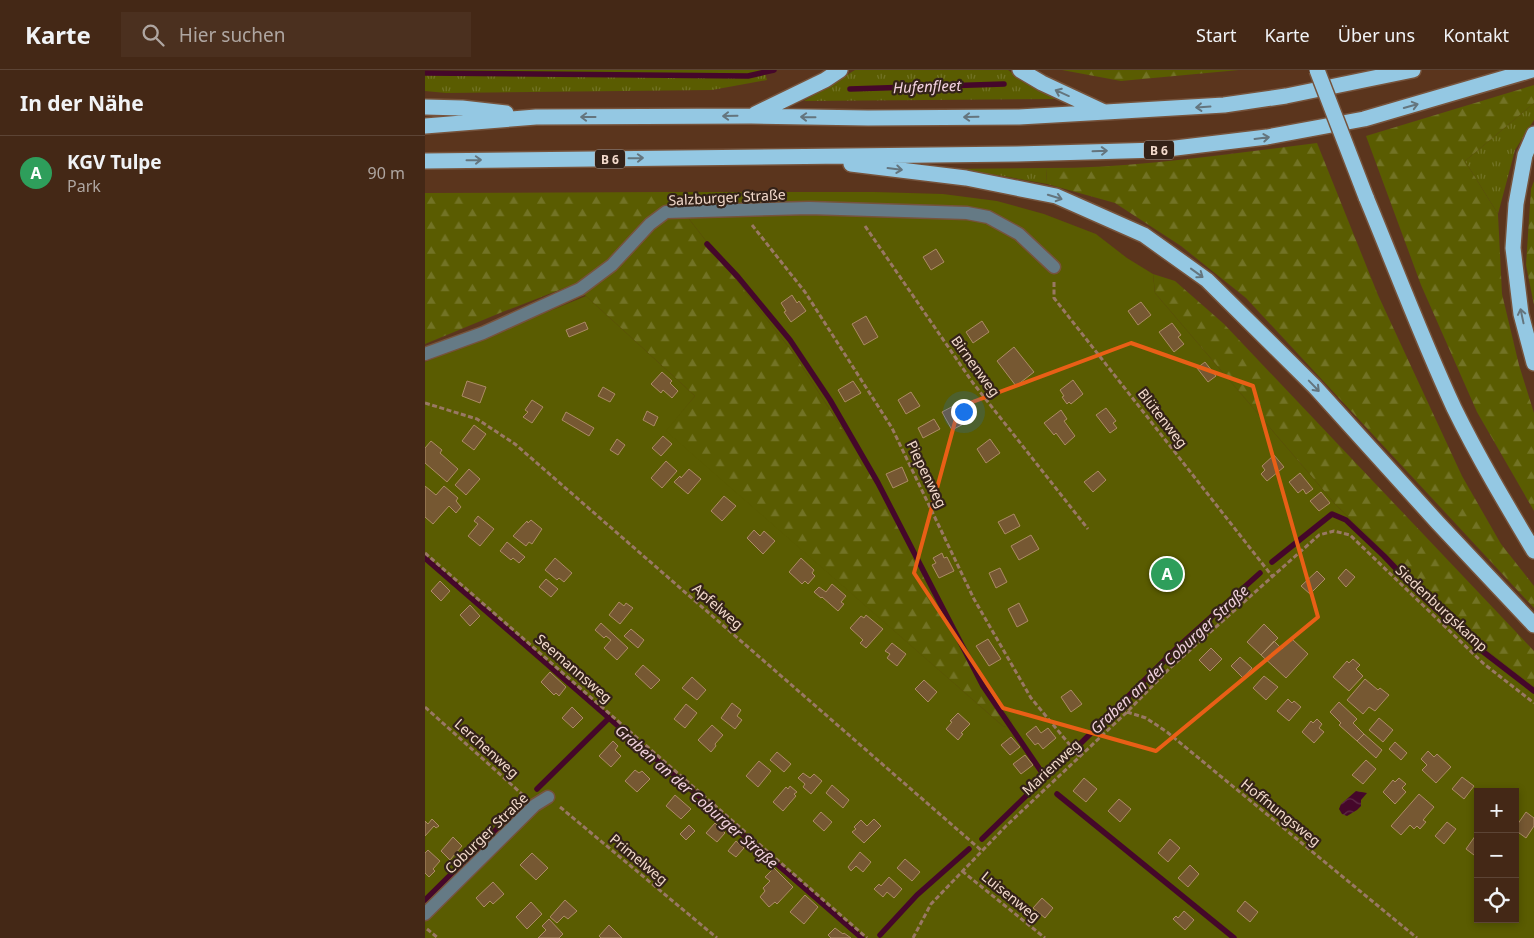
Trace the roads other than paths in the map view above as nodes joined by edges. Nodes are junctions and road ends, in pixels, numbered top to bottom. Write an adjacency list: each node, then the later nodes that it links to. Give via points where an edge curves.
1 (840, 70): 8 (highway)
2 (1020, 70): 7 (highway, one-way to 2)
3 (1317, 70): 17 (highway, bridge, via 1422,336 1455,410)
4 (1413, 70): 7 (highway, one-way to 7, via 1224,105)
5 (1532, 70): 12 (highway, B 6, one-way to 5, via 1159,150 1267,137 1364,119)
6 (425, 107): 9 (highway)
7 (1106, 112): 8 (highway, one-way to 8, via 887,118)
8 (751, 116): 9 (highway, one-way to 9)
9 (536, 117): 10 (highway)
10 (425, 126)
11 (1534, 134): 16 (highway, one-way to 11, via 1521,314 1513,248 1516,204 1525,155)
12 (795, 157): 13 (highway, B 6, one-way to 12); 18 (highway, one-way to 18, via 966,178 1056,196 1144,235 1207,280 1315,387)
13 (425, 160)
14 (1054, 267): 15 (street, Salzburger Straße, via 1019,234 988,217 967,213 809,208 666,212 650,224 612,265 580,289)
15 (425, 354)
16 (1534, 363)
17 (1534, 551)
18 (1534, 625)
19 (548, 797): 20 (street, Coburger Straße, via 535,805)
20 (425, 914)

